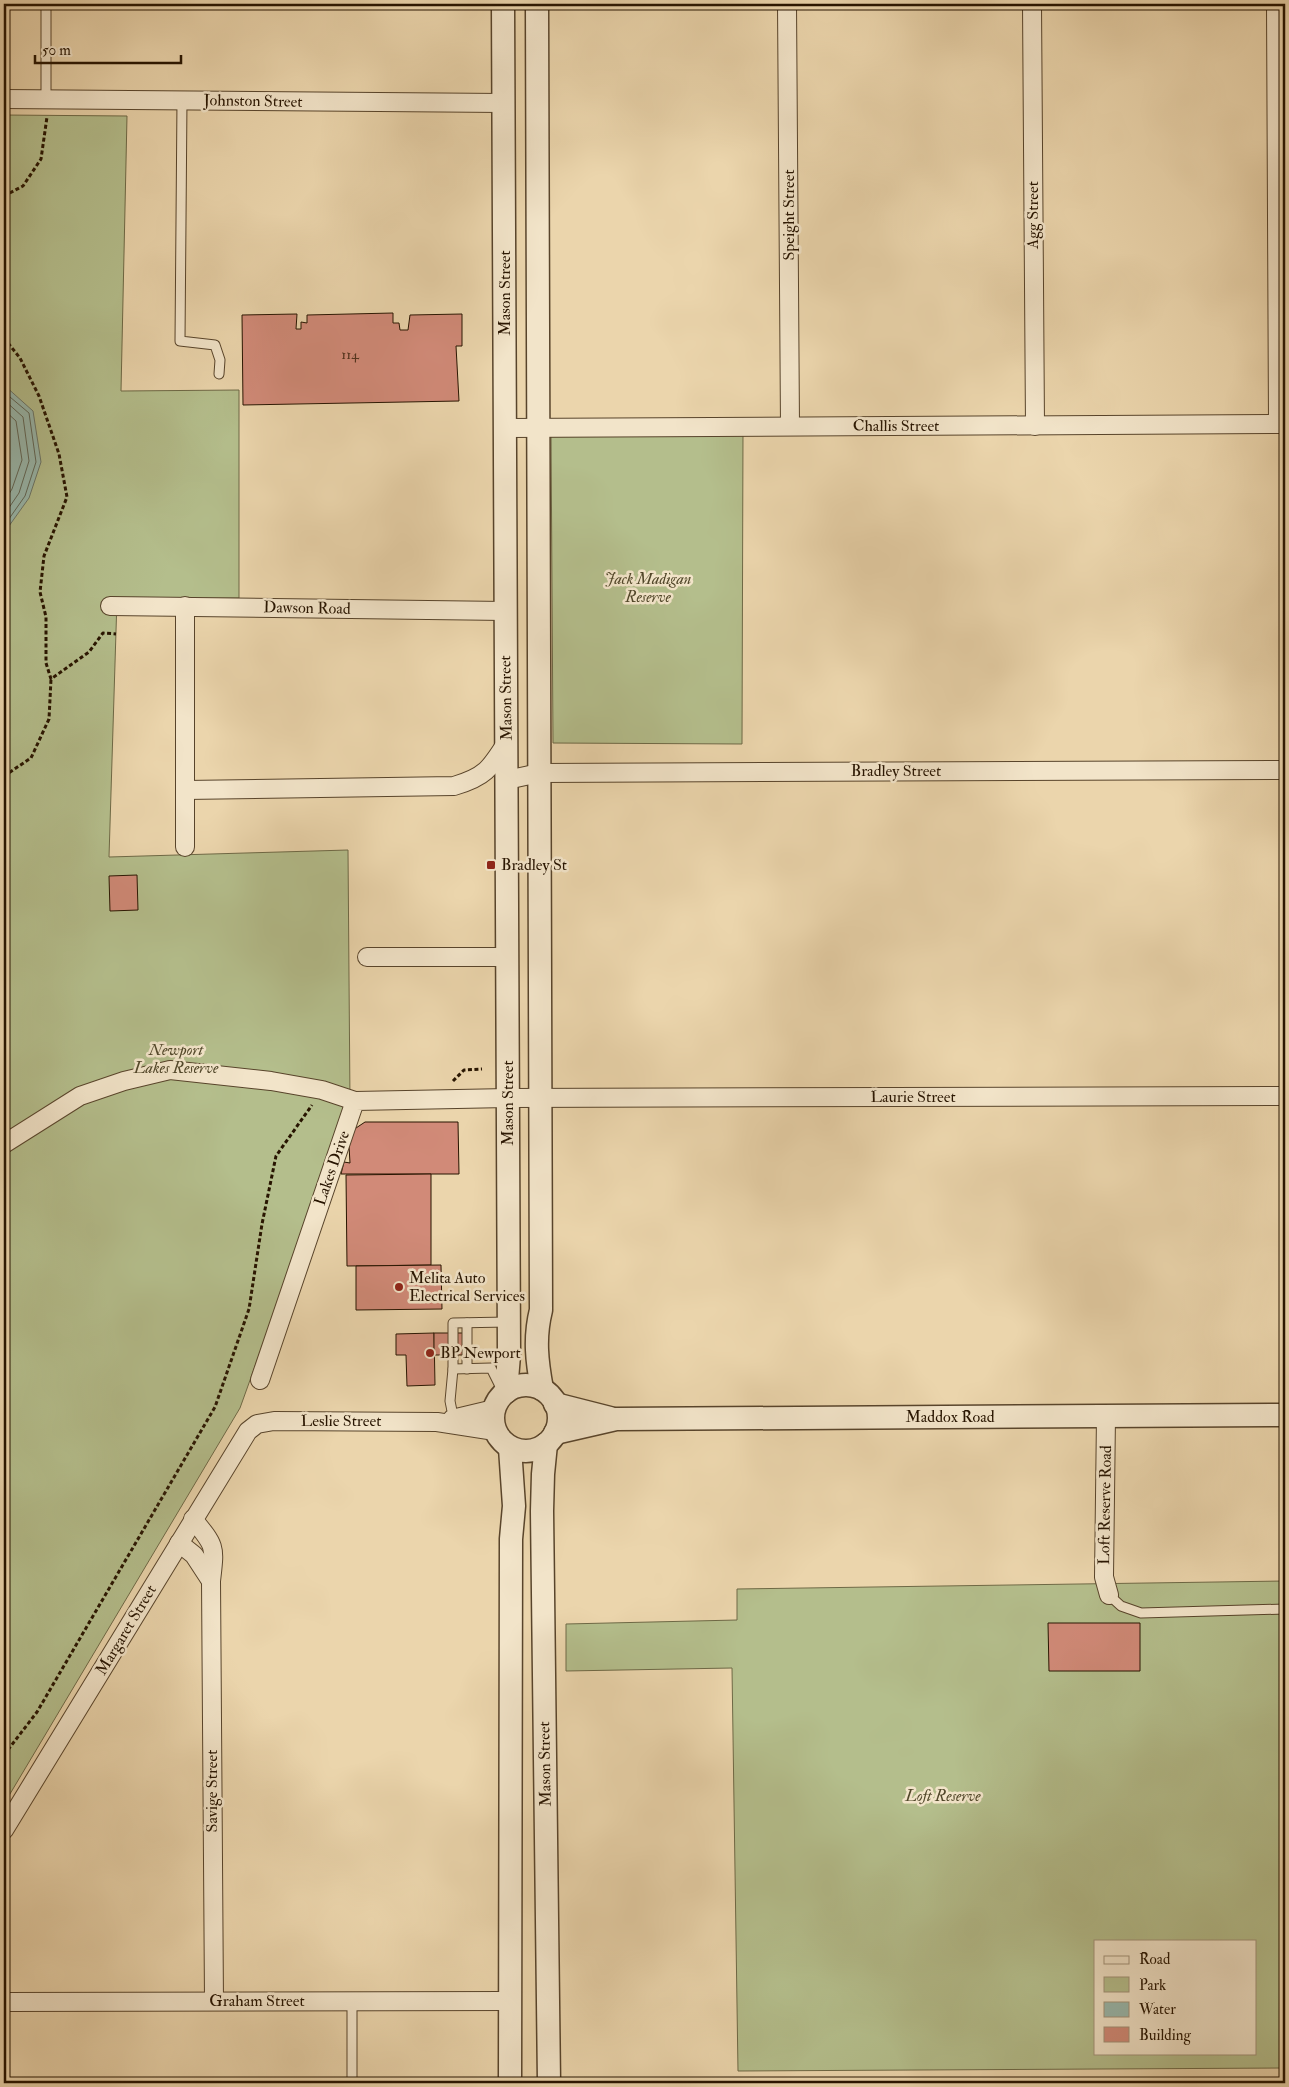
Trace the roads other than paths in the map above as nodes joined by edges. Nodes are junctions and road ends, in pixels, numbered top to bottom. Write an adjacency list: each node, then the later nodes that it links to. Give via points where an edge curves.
1 (46, 4): 8 (lane)
2 (503, 4): 10 (street, Mason Street)
3 (537, 4): 16 (street, Mason Street)
4 (788, 4): 13 (street, Speight Street)
5 (1032, 4): 14 (street, Agg Street)
6 (1276, 4): 12 (street)
7 (4, 99): 8 (street, Johnston Street)
8 (46, 99): 9 (street, Johnston Street)
9 (182, 100): 10 (street, Johnston Street); 11 (lane, via 180,341 216,345 220,360)
10 (503, 103): 15 (street, Mason Street)
11 (218, 374)
12 (1282, 424): 14 (street, Challis Street)
13 (790, 426): 14 (street, Challis Street); 16 (street, Challis Street)
14 (1035, 426)
15 (506, 428): 16 (street, Challis Street); 19 (street, Mason Street)
16 (538, 428): 22 (street, Mason Street)
17 (110, 606): 18 (street, Dawson Road)
18 (185, 606): 19 (street, Dawson Road); 24 (street)
19 (505, 610): 20 (street, Mason Street)
20 (507, 742): 23 (street, Mason Street); 24 (street, via 492,766 474,780 454,786)
21 (1285, 770): 22 (street, Bradley Street)
22 (539, 773): 23 (street, Bradley Street); 30 (street, Mason Street)
23 (507, 780): 27 (street, Mason Street)
24 (184, 790): 25 (street)
25 (185, 847)
26 (367, 957): 27 (street)
27 (507, 957): 29 (street, Mason Street)
28 (1285, 1096): 30 (street, Laurie Street)
29 (508, 1098): 30 (street, Laurie Street); 31 (street); 33 (street, Mason Street)
30 (541, 1099): 38 (street, Mason Street, via 541,1310 536,1328 536,1352)
31 (355, 1101): 32 (street, via 322,1090 271,1081 170,1070 80,1096); 37 (street, Lakes Drive)
32 (4, 1144)
33 (508, 1322): 34 (lane); 39 (street, Mason Street)
34 (467, 1323): 35 (lane, via 453,1323); 36 (lane)
35 (454, 1369): 36 (lane); 43 (lane)
36 (467, 1369): 39 (lane, via 491,1368)
37 (260, 1380)
38 (548, 1397): 39 (street, via 524,1385 514,1387); 42 (street, Maddox Road); 46 (street, via 558,1414)
39 (501, 1398): 43 (street, Leslie Street); 45 (street, via 492,1420)
40 (1285, 1415): 41 (street, Maddox Road)
41 (1106, 1416): 42 (street, Maddox Road); 51 (street, Loft Reserve Road, via 1104,1577)
42 (616, 1419): 46 (street, Maddox Road)
43 (449, 1421): 44 (street, Leslie Street, via 274,1421 257,1424); 45 (street, Leslie Street)
44 (248, 1431): 48 (street, Margaret Street)
45 (495, 1431): 47 (street)
46 (551, 1439): 47 (street, via 529,1451); 60 (street, Mason Street, via 543,1474 542,1510)
47 (510, 1448): 54 (street, Mason Street, via 514,1506 511,1549)
48 (193, 1519): 49 (street, Margaret Street); 50 (street, Savige Street, via 210,1539 215,1552)
49 (179, 1543): 50 (street, via 194,1555); 53 (street, Margaret Street)
50 (211, 1581): 57 (street, Savige Street)
51 (1109, 1595): 52 (lane, via 1121,1606 1141,1613)
52 (1285, 1609)
53 (4, 1830)
54 (510, 2000): 55 (street, Graham Street); 59 (street, Mason Street)
55 (352, 2001): 57 (street, Graham Street); 58 (lane)
56 (4, 2002): 57 (street, Graham Street)
57 (214, 2002)
58 (352, 2083)
59 (510, 2083)
60 (549, 2083)

